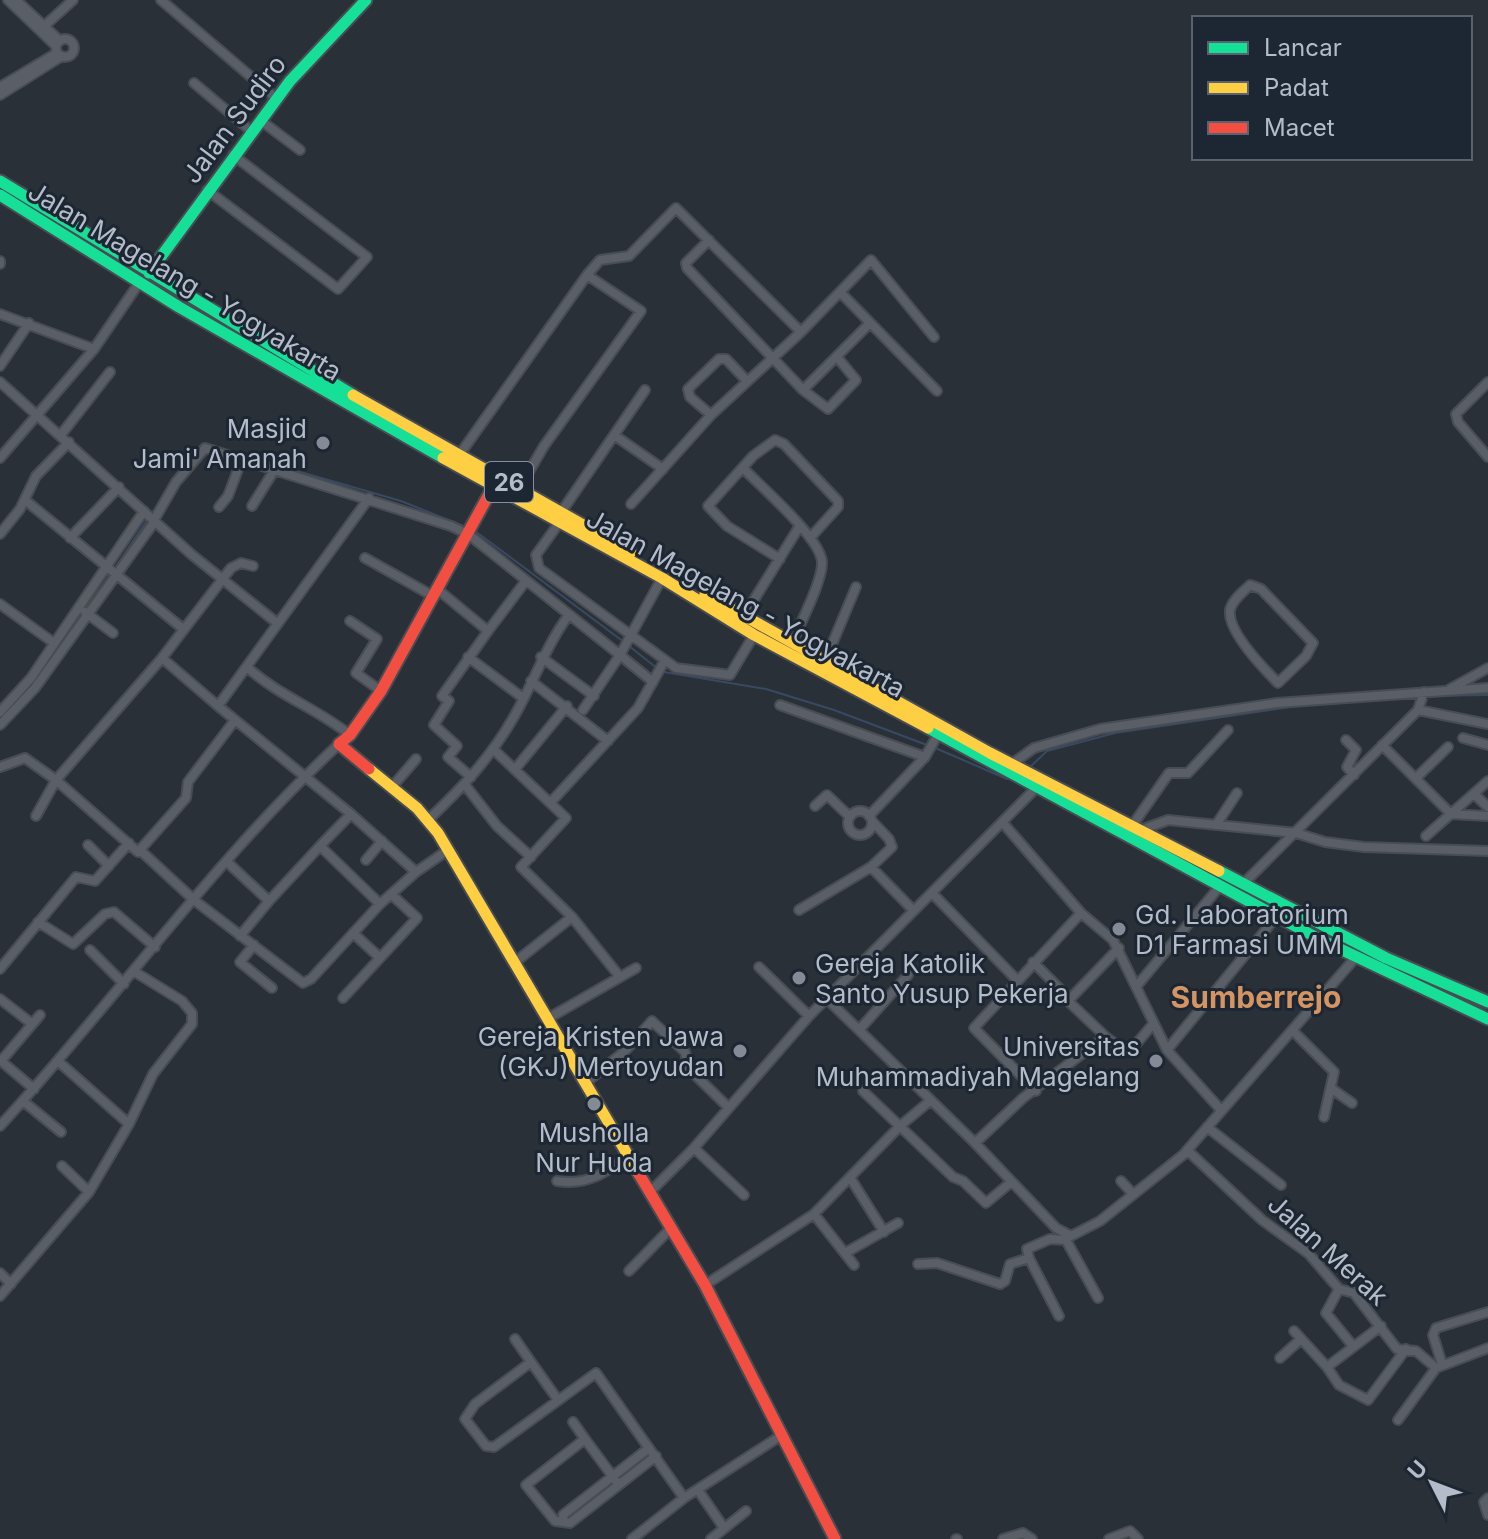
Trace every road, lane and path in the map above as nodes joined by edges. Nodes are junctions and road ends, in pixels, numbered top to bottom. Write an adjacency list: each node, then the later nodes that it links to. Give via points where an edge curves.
1 (8, 0): 6 (street)
2 (16, 0): 6 (street)
3 (73, 0): 6 (street)
4 (161, 0): 11 (street)
5 (366, 0): 11 (main road, Jalan Sudiro)
6 (42, 28): 7 (street)
7 (59, 49): 9 (street); 10 (street)
8 (194, 83): 13 (street)
9 (0, 87)
10 (0, 95)
11 (277, 99): 12 (main road, Jalan Sudiro)
12 (260, 120): 13 (main road, Jalan Sudiro); 14 (street)
13 (251, 131): 15 (main road, Jalan Sudiro)
14 (300, 150)
15 (233, 155): 17 (main road, Jalan Sudiro); 17 (street, via 367,257 338,289)
16 (0, 181): 20 (main road, Jalan Magelang - Yogyakarta / 26)
17 (207, 190): 20 (main road, Jalan Sudiro)
18 (0, 195): 22 (main road, Jalan Magelang - Yogyakarta / 26)
19 (709, 240): 21 (street, via 676,208 629,256 600,260); 27 (street); 31 (street, via 687,268)
20 (149, 273): 45 (main road, Jalan Magelang - Yogyakarta / 26)
21 (587, 275): 45 (street); 54 (street, via 641,311)
22 (139, 283): 29 (street); 53 (main road, Jalan Magelang - Yogyakarta / 26)
23 (840, 292): 26 (street); 27 (street); 28 (street, via 872,260)
24 (0, 314): 25 (street)
25 (29, 323): 29 (street); 32 (street)
26 (870, 323): 30 (street); 39 (street)
27 (801, 332): 31 (street)
28 (934, 337)
29 (94, 349): 40 (street)
30 (837, 357): 38 (street); 38 (street, via 856,381 828,409)
31 (772, 358): 34 (street); 38 (street)
32 (0, 366)
33 (110, 372): 43 (street)
34 (747, 381): 41 (street); 41 (street, via 726,359 719,359 688,389)
35 (0, 382): 40 (street)
36 (1488, 382): 46 (street, via 1456,414)
37 (645, 390): 42 (street)
38 (803, 390)
39 (937, 391)
40 (35, 415): 43 (street); 47 (street)
41 (711, 415): 51 (street)
42 (614, 435): 51 (street); 61 (street)
43 (60, 436): 44 (street)
44 (69, 442): 52 (street); 56 (street, via 36,476)
45 (460, 454): 54 (main road, Jalan Magelang - Yogyakarta / 26)
46 (1488, 457)
47 (0, 458)
48 (242, 461): 50 (street); 59 (street); 60 (street, via 210,449 201,451)
49 (743, 468): 62 (street); 66 (street, via 780,440 832,492 838,507); 68 (street, via 708,509)
50 (275, 469): 55 (street); 58 (street)
51 (663, 469): 57 (street)
52 (119, 487): 60 (street); 65 (street)
53 (493, 487): 61 (main road, Jalan Magelang - Yogyakarta / 26); 63 (main road)
54 (520, 487): 61 (main road, Jalan Magelang - Yogyakarta / 26)
55 (368, 499): 63 (street); 81 (street)
56 (25, 500): 64 (street); 65 (street)
57 (631, 504)
58 (252, 506)
59 (219, 507)
60 (151, 517): 70 (street); 70 (street); 72 (street)
61 (560, 517): 71 (main road, Jalan Magelang - Yogyakarta / 26); 79 (main road, Jalan Magelang - Yogyakarta / 26); 88 (street, via 536,555 536,564)
62 (799, 527): 66 (street); 68 (street)
63 (470, 530): 73 (street); 75 (main road)
64 (0, 534)
65 (70, 538): 70 (street)
66 (810, 538): 87 (street, via 821,569)
67 (365, 558): 75 (street)
68 (780, 559): 79 (street)
69 (253, 566): 72 (street, via 236,565)
70 (112, 571): 77 (street); 82 (street)
71 (662, 578): 85 (main road, Jalan Magelang - Yogyakarta / 26); 88 (street)
72 (221, 580): 81 (street); 82 (street)
73 (525, 582): 78 (street); 83 (street)
74 (856, 587): 93 (street)
75 (434, 592): 83 (street); 100 (main road)
76 (0, 604): 86 (street)
77 (83, 611): 84 (street); 86 (street); 115 (street, via 22,705)
78 (568, 616): 88 (street); 90 (street)
79 (744, 616): 87 (main road, Jalan Magelang - Yogyakarta / 26)
80 (350, 621): 100 (street, via 377,639 356,673)
81 (277, 623): 94 (street)
82 (182, 628): 91 (street)
83 (488, 631): 89 (street)
84 (113, 633)
85 (754, 635): 92 (street, via 730,675 676,668); 112 (main road, Jalan Magelang - Yogyakarta / 26)
86 (54, 643): 111 (street)
87 (792, 644): 93 (main road, Jalan Magelang - Yogyakarta / 26)
88 (626, 646): 92 (street); 96 (street); 103 (street)
89 (468, 657): 104 (street); 134 (street, via 442,696 449,701 434,725 457,746 448,757)
90 (541, 657): 97 (street); 103 (street)
91 (162, 658): 107 (street); 136 (street)
92 (665, 660): 96 (street)
93 (825, 661): 112 (main road, Jalan Magelang - Yogyakarta / 26)
94 (248, 668): 107 (street); 117 (street, via 290,701 318,711)
95 (1488, 668): 101 (street)
96 (656, 677): 121 (street, via 638,708)
97 (531, 681): 104 (street); 108 (street)
98 (1278, 683): 98 (street, via 1313,643 1261,589 1250,585 1230,614 1241,639); 105 (street)
99 (1488, 688): 101 (street)
100 (381, 691): 117 (main road)
101 (1446, 691): 102 (street)
102 (1424, 694): 105 (street); 109 (street)
103 (594, 696): 110 (street)
104 (523, 698): 126 (street)
105 (1277, 703): 131 (street, via 1100,729 1034,748)
106 (780, 705): 127 (street)
107 (218, 706): 113 (street)
108 (567, 706): 121 (street); 130 (street)
109 (1419, 708): 114 (street); 123 (street)
110 (583, 710)
111 (0, 712)
112 (916, 718): 118 (main road, Jalan Magelang - Yogyakarta / 26); 131 (main road, Jalan Magelang - Yogyakarta / 26)
113 (235, 720): 133 (street); 163 (street, via 188,782 183,803)
114 (1488, 724)
115 (0, 725)
116 (1228, 730): 155 (street, via 1188,773 1169,773)
117 (350, 735): 122 (main road)
118 (936, 738): 127 (street); 131 (main road, Jalan Magelang - Yogyakarta / 26)
119 (1463, 738): 124 (street)
120 (1346, 740): 132 (street, via 1356,750 1347,767)
121 (608, 741): 143 (street)
122 (339, 744): 133 (street); 139 (main road)
123 (1382, 745): 132 (street); 135 (street)
124 (1488, 745)
125 (1448, 747): 135 (street)
126 (493, 749): 130 (street); 134 (street)
127 (927, 754): 151 (street)
128 (416, 759): 139 (street)
129 (0, 767): 136 (street, via 25,758)
130 (516, 768): 143 (street)
131 (1011, 768): 140 (main road, Jalan Magelang - Yogyakarta / 26); 155 (main road, Jalan Magelang - Yogyakarta / 26, via 1026,770)
132 (1354, 775): 156 (street)
133 (304, 776): 146 (street); 167 (street)
134 (471, 777): 138 (street)
135 (1416, 778): 147 (street)
136 (56, 780): 148 (street); 159 (street)
137 (1488, 781): 142 (street)
138 (465, 785): 152 (street); 165 (street, via 497,826)
139 (392, 787): 152 (main road)
140 (1032, 787): 153 (street); 172 (main road, Jalan Magelang - Yogyakarta / 26)
141 (1237, 793): 154 (street)
142 (1474, 794): 145 (street); 147 (street)
143 (551, 802): 165 (street, via 566,818)
144 (815, 806): 150 (street, via 827,795)
145 (1488, 807)
146 (351, 814): 158 (street); 161 (street)
147 (1451, 814): 149 (street); 157 (street)
148 (36, 816)
149 (1488, 816)
150 (850, 817): 151 (street, via 857,812); 151 (street, via 850,829 858,835 869,831)
151 (871, 818): 169 (street, via 892,847)
152 (429, 819): 162 (main road)
153 (1003, 823): 173 (street); 180 (street)
154 (1216, 825): 155 (street, via 1168,820); 156 (street)
155 (1136, 828): 171 (main road, Jalan Magelang - Yogyakarta / 26)
156 (1296, 833): 164 (street, via 1364,847); 171 (street)
157 (1426, 836)
158 (382, 841): 166 (street); 170 (street)
159 (129, 843): 163 (street); 168 (street)
160 (88, 845): 168 (street)
161 (320, 846): 176 (street); 177 (street)
162 (448, 850): 170 (street); 195 (main road)
163 (141, 851): 175 (street)
164 (1488, 851)
165 (531, 857): 182 (street, via 521,867)
166 (366, 860)
167 (226, 861): 175 (street); 176 (street)
168 (109, 866): 183 (street, via 95,881 76,877)
169 (871, 867): 178 (street); 179 (street)
170 (416, 872): 174 (street)
171 (1243, 884): 184 (main road, Jalan Magelang - Yogyakarta / 26)
172 (1220, 886): 181 (main road, Jalan Magelang - Yogyakarta / 26); 204 (street)
173 (932, 893): 179 (street); 202 (street)
174 (391, 894): 177 (street); 192 (street, via 417,918)
175 (194, 900): 186 (street); 189 (street)
176 (269, 901): 186 (street)
177 (380, 904): 185 (street)
178 (799, 910)
179 (913, 910): 208 (street)
180 (1081, 913): 190 (street); 194 (street)
181 (1277, 916): 187 (main road, Jalan Magelang - Yogyakarta / 26); 220 (street)
182 (572, 917): 195 (street); 201 (street)
183 (38, 922): 189 (street, via 73,944 114,912); 198 (street)
184 (1328, 928): 187 (main road); 210 (main road, Jalan Magelang - Yogyakarta / 26)
185 (353, 933): 188 (street, via 303,983); 192 (street)
186 (240, 936): 188 (street)
187 (1319, 939): 193 (main road, Jalan Magelang - Yogyakarta / 26)
188 (254, 945): 205 (street, via 241,964)
189 (155, 947): 199 (street)
190 (1119, 948): 204 (street); 209 (street)
191 (90, 950): 203 (street)
192 (378, 956): 206 (street)
193 (1356, 957): 214 (main road, Jalan Magelang - Yogyakarta / 26); 218 (street)
194 (1033, 962): 202 (street); 209 (street)
195 (514, 963): 213 (main road)
196 (759, 967): 212 (street)
197 (636, 968): 201 (street)
198 (0, 969)
199 (135, 972): 203 (street); 234 (street, via 182,1001 194,1019 153,1074)
200 (908, 975): 217 (street)
201 (620, 977): 213 (street)
202 (1017, 980): 227 (street, via 974,1028)
203 (124, 984): 222 (street)
204 (1136, 987): 216 (street)
205 (272, 988)
206 (343, 998)
207 (0, 999): 215 (street)
208 (827, 999): 212 (street); 217 (street)
209 (1070, 999): 219 (street)
210 (1488, 1002)
211 (40, 1015): 215 (street)
212 (809, 1016): 231 (street)
213 (547, 1019): 223 (main road)
214 (1488, 1019)
215 (31, 1023): 221 (street)
216 (1153, 1024): 219 (street, via 1124,1050); 220 (street)
217 (859, 1030): 228 (street)
218 (1293, 1031): 225 (street, via 1333,1070); 232 (street)
219 (1106, 1037): 227 (street)
220 (1167, 1050): 232 (street)
221 (0, 1060): 224 (street)
222 (59, 1062): 224 (street); 234 (street)
223 (585, 1083): 231 (street, via 652,1021 685,1052 689,1069); 242 (main road)
224 (34, 1089): 229 (street)
225 (1332, 1089): 230 (street); 233 (street)
226 (863, 1091): 236 (street)
227 (1036, 1091): 239 (street)
228 (931, 1100): 236 (street); 239 (street)
229 (23, 1101): 235 (street); 238 (street)
230 (1352, 1103)
231 (728, 1107): 240 (street)
232 (1221, 1110): 237 (street)
233 (1324, 1117)
234 (129, 1124): 250 (street)
235 (0, 1126)
236 (900, 1126): 244 (street); 247 (street, via 988,1204)
237 (1207, 1127): 241 (street); 248 (street)
238 (61, 1132)
239 (975, 1143): 247 (street)
240 (694, 1148): 249 (street); 252 (street)
241 (1187, 1150): 251 (street); 266 (street, Jalan Merak, via 1262,1220 1309,1254)
242 (630, 1154): 245 (street, via 590,1180); 249 (main road)
243 (62, 1166): 250 (street)
244 (851, 1179): 253 (street); 256 (street)
245 (557, 1181)
246 (1121, 1181): 251 (street)
247 (1010, 1183): 257 (street)
248 (1281, 1185)
249 (651, 1191): 255 (main road)
250 (89, 1192): 264 (street)
251 (1133, 1194): 257 (street, via 1100,1221)
252 (744, 1195)
253 (814, 1214): 258 (street); 265 (street)
254 (898, 1223): 256 (street)
255 (671, 1228): 262 (street); 265 (main road)
256 (884, 1232): 258 (street)
257 (1066, 1238): 259 (street, via 1035,1245 1026,1252); 268 (street)
258 (845, 1253): 261 (street)
259 (1029, 1258): 260 (street, via 1010,1264 1000,1284 937,1263); 270 (street)
260 (918, 1264)
261 (854, 1265)
262 (629, 1271)
263 (0, 1273): 264 (street)
264 (11, 1284): 267 (street)
265 (705, 1285): 286 (main road)
266 (1339, 1289): 271 (street, Jalan Merak, via 1354,1293); 275 (street, via 1326,1313)
267 (0, 1296)
268 (1098, 1298)
269 (1488, 1312): 281 (street, via 1436,1328)
270 (1059, 1316)
271 (1381, 1326): 275 (street); 276 (street, Jalan Merak, via 1397,1349)
272 (1294, 1331): 274 (street)
273 (515, 1339): 279 (street)
274 (1301, 1339): 278 (street); 282 (street)
275 (1353, 1346): 282 (street)
276 (1406, 1349): 281 (street, Jalan Merak); 282 (street, via 1368,1400 1339,1385)
277 (1486, 1349): 280 (street); 281 (street)
278 (1280, 1358)
279 (531, 1362): 283 (street); 283 (street, via 469,1410 465,1419 489,1448)
280 (1488, 1362)
281 (1439, 1366): 284 (street)
282 (1327, 1367)
283 (558, 1400): 288 (street, via 598,1374)
284 (1398, 1420)
285 (573, 1422): 287 (street)
286 (782, 1435): 292 (street); 301 (main road)
287 (585, 1439): 290 (street); 297 (street, via 526,1485 555,1521)
288 (649, 1448): 289 (street); 290 (street)
289 (656, 1456): 291 (street); 293 (street)
290 (613, 1476): 291 (street); 297 (street, via 563,1515)
291 (619, 1485): 297 (street, via 570,1523)
292 (698, 1490): 293 (street); 298 (street)
293 (684, 1498): 299 (street)
294 (1488, 1498): 296 (street)
295 (746, 1511): 298 (street)
296 (1488, 1515)
297 (564, 1522)
298 (724, 1528): 300 (street)
299 (632, 1539)
300 (711, 1539)
301 (835, 1539)
302 (1003, 1539): 303 (street, via 1021,1533)
303 (1032, 1539)
304 (1109, 1539): 305 (street, via 1130,1531)
305 (1138, 1539)

